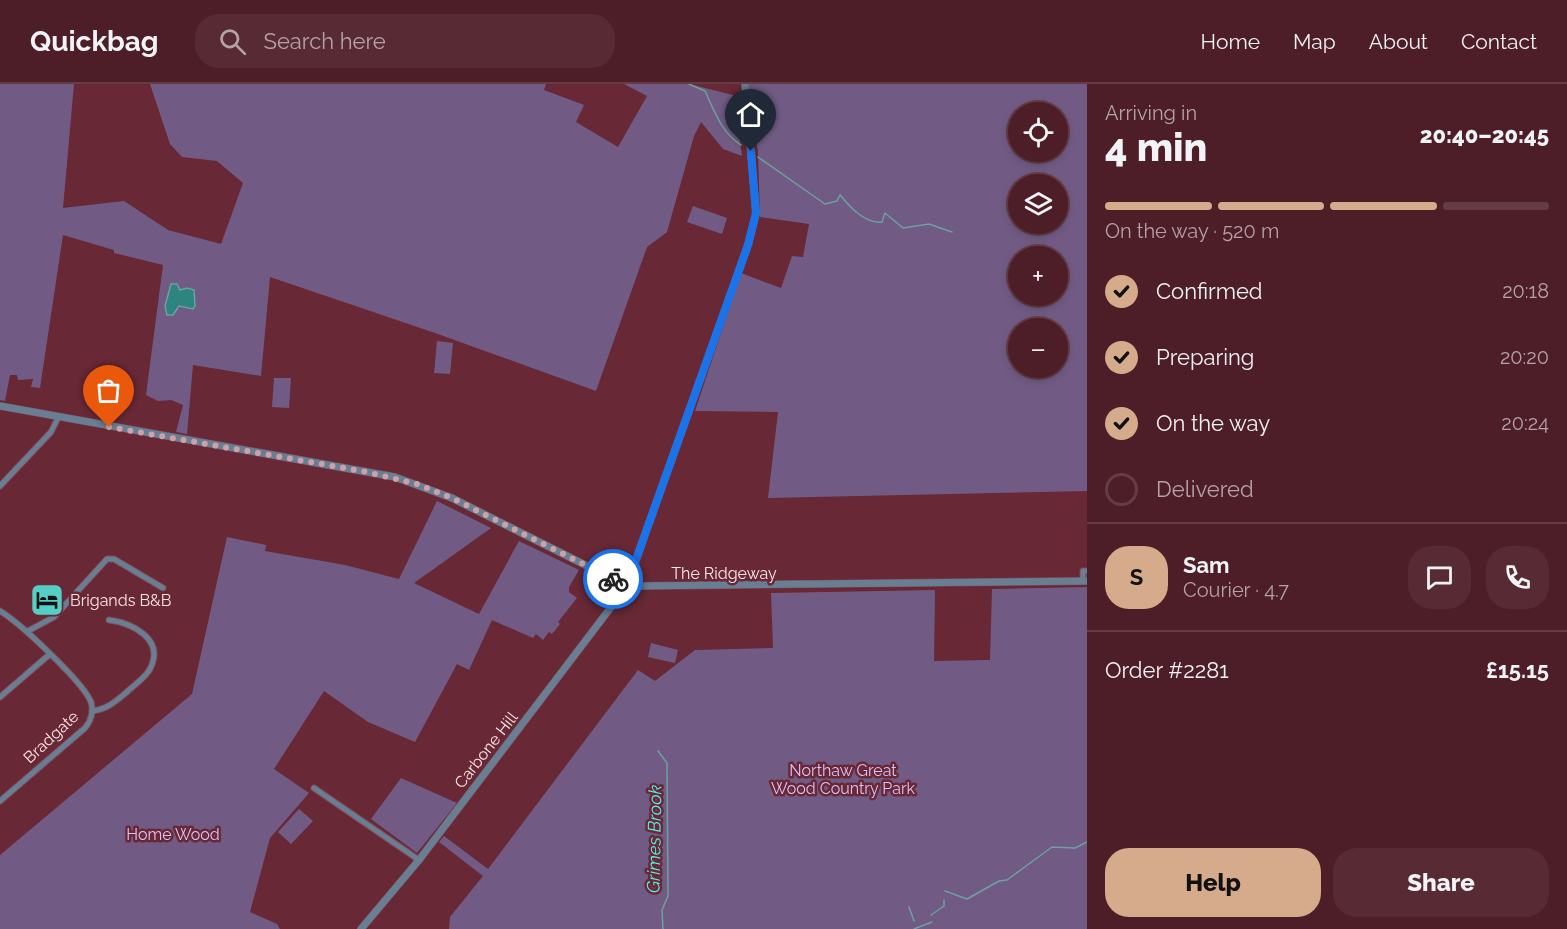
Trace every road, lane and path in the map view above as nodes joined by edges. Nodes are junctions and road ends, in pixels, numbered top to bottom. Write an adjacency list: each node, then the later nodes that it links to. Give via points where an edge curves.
1 (745, 84): 7 (street, Carbone Hill, via 756,213 748,245)
2 (0, 406): 3 (street, The Ridgeway)
3 (58, 418): 4 (street, via 51,432); 7 (street, The Ridgeway, via 417,484)
4 (0, 486)
5 (1087, 571): 6 (street, The Ridgeway, via 1083,571)
6 (1085, 581): 7 (street, The Ridgeway, via 693,587)
7 (626, 584): 17 (street, Carbone Hill)
8 (163, 588): 11 (street, via 114,559 107,559 54,616)
9 (0, 611): 11 (street, Bradgate)
10 (108, 620): 14 (street, via 139,629 148,639 153,658 150,670 109,707)
11 (28, 631): 12 (street, Bradgate)
12 (50, 654): 13 (street); 14 (street, Bradgate, via 88,696)
13 (0, 697)
14 (92, 711): 16 (street, Bradgate, via 84,728)
15 (314, 788): 17 (street)
16 (0, 801)
17 (419, 860): 18 (street, Carbone Hill)
18 (361, 929)

